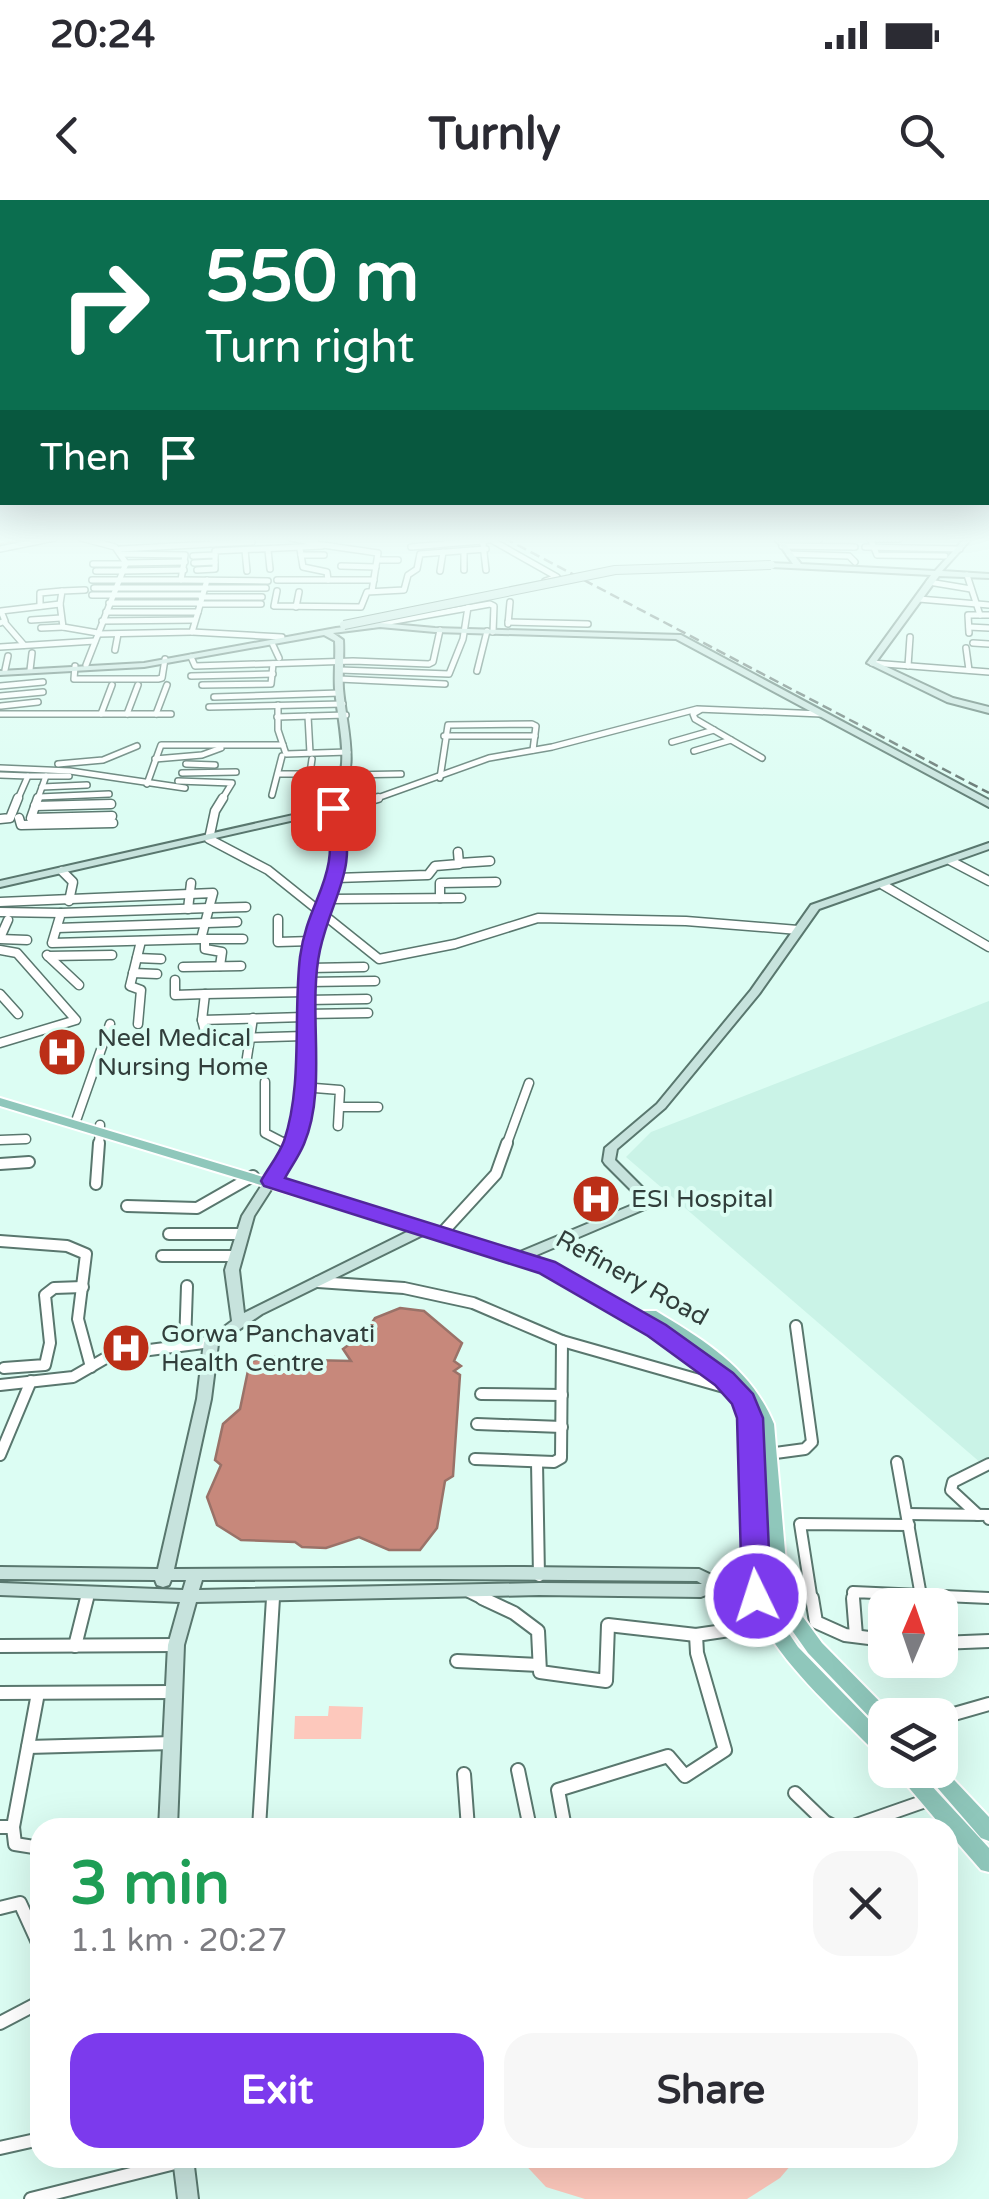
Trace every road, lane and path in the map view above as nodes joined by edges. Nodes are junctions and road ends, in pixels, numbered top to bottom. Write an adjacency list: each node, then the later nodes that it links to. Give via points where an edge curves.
1 (10, 631): 22 (street)
2 (79, 631): 15 (street)
3 (99, 631): 15 (street)
4 (317, 631): 16 (street)
5 (325, 631): 19 (street)
6 (342, 631): 39 (street)
7 (440, 631): 34 (street)
8 (464, 631): 35 (street)
9 (490, 631): 42 (street)
10 (534, 631): 14 (street)
11 (895, 631): 32 (street)
12 (192, 632): 13 (street); 16 (street)
13 (118, 634): 15 (street); 24 (street)
14 (550, 634): 68 (street, via 678,637)
15 (97, 636): 18 (street); 37 (street)
16 (282, 637): 31 (street)
17 (910, 637): 36 (street)
18 (79, 642): 20 (street); 25 (street)
19 (272, 643): 29 (street); 30 (street)
20 (54, 644): 22 (street); 28 (street)
21 (989, 644): 40 (street, via 970,646)
22 (24, 645): 23 (street)
23 (0, 647)
24 (115, 650)
25 (81, 651)
26 (32, 653): 38 (street)
27 (8, 656): 41 (street)
28 (56, 656)
29 (191, 657): 31 (street); 33 (street, via 195,666)
30 (279, 658)
31 (165, 660): 37 (street); 37 (street, via 158,679 78,680 72,677)
32 (871, 663): 36 (street); 63 (street, via 950,700)
33 (272, 664): 39 (street); 44 (street)
34 (431, 664): 35 (street); 39 (street)
35 (454, 665): 39 (street, via 445,674)
36 (908, 666): 40 (street)
37 (78, 667): 38 (street)
38 (30, 669): 41 (street)
39 (340, 670): 48 (street); 57 (street)
40 (968, 670): 43 (street)
41 (2, 671)
42 (477, 671)
43 (988, 672): 47 (street)
44 (273, 674): 45 (street); 51 (street, via 269,684)
45 (192, 676)
46 (43, 682): 52 (street)
47 (988, 683)
48 (445, 684)
49 (138, 685): 65 (street)
50 (167, 685): 66 (street)
51 (202, 685)
52 (0, 686)
53 (112, 686): 64 (street)
54 (44, 692): 59 (street)
55 (280, 695): 56 (street); 57 (street); 60 (street)
56 (214, 696)
57 (341, 699): 60 (street); 69 (street)
58 (38, 702): 59 (street)
59 (0, 705): 64 (street)
60 (279, 705): 61 (street); 71 (street)
61 (208, 707)
62 (706, 708): 68 (street); 72 (street, via 692,716); 81 (street)
63 (989, 710)
64 (102, 714): 65 (street)
65 (128, 714): 66 (street)
66 (156, 714): 67 (street)
67 (170, 714)
68 (822, 714): 114 (street)
69 (346, 715): 70 (street); 83 (street)
70 (308, 716): 71 (street); 85 (street)
71 (277, 717): 78 (street)
72 (714, 730): 75 (street); 76 (street)
73 (444, 736): 74 (street); 74 (street, via 448,725 528,724 536,726); 102 (street)
74 (535, 736): 81 (street)
75 (731, 740): 82 (street); 86 (street)
76 (672, 742)
77 (262, 745): 78 (street); 80 (street); 84 (street)
78 (283, 745): 84 (street)
79 (137, 746): 91 (street, via 103,760)
80 (227, 746): 87 (street, via 163,745); 88 (street)
81 (533, 750): 102 (street, via 486,758)
82 (694, 751)
83 (348, 752): 85 (street); 98 (street)
84 (284, 755): 85 (street); 94 (street)
85 (311, 756): 95 (street)
86 (762, 758)
87 (156, 760): 88 (street); 106 (street)
88 (187, 760): 90 (street); 103 (street)
89 (229, 761): 93 (street)
90 (214, 765)
91 (49, 766): 92 (street); 106 (street)
92 (0, 768)
93 (236, 772): 103 (street); 104 (street)
94 (278, 774): 95 (street); 112 (street)
95 (311, 774): 98 (street); 110 (street)
96 (400, 774): 98 (street)
97 (0, 775): 99 (street)
98 (346, 775): 116 (street)
99 (28, 776): 100 (street); 117 (street)
100 (46, 776): 101 (street); 107 (street)
101 (69, 776)
102 (440, 778): 116 (street)
103 (178, 780): 104 (street); 106 (street); 108 (street)
104 (232, 783): 120 (street, via 215,811)
105 (87, 784): 107 (street)
106 (147, 784)
107 (42, 786): 111 (street)
108 (185, 788)
109 (109, 794): 111 (street)
110 (308, 794)
111 (39, 796): 115 (street)
112 (272, 796)
113 (110, 804): 115 (street)
114 (989, 804)
115 (35, 806): 118 (street)
116 (333, 810): 120 (street); 127 (street, via 342,838)
117 (15, 818): 118 (street); 118 (street, via 21,825 113,820); 119 (street)
118 (31, 818)
119 (0, 819)
120 (209, 839): 126 (street); 157 (street, via 268,870)
121 (989, 846): 123 (street)
122 (458, 852): 124 (street)
123 (952, 861): 128 (street); 135 (street)
124 (460, 863): 125 (street, via 490,859); 127 (street, via 435,866 428,875)
125 (493, 871)
126 (62, 872): 133 (street); 144 (street, via 73,882)
127 (336, 878): 141 (street)
128 (989, 881)
129 (104, 882): 140 (street)
130 (496, 882): 142 (street, via 440,883)
131 (134, 883): 138 (street)
132 (192, 883): 137 (street)
133 (0, 884)
134 (163, 884): 139 (street)
135 (883, 885): 166 (street, via 815,907); 177 (street)
136 (44, 886): 145 (street)
137 (190, 894): 139 (street); 148 (street, via 213,893); 150 (street)
138 (130, 896): 139 (street); 140 (street); 152 (street)
139 (160, 896): 151 (street)
140 (100, 898): 144 (street); 155 (street)
141 (330, 898): 142 (street); 157 (street)
142 (440, 898): 143 (street)
143 (461, 898)
144 (69, 899): 145 (street); 156 (street)
145 (38, 900): 146 (street)
146 (4, 902): 154 (street)
147 (246, 907): 148 (street)
148 (208, 908): 150 (street); 161 (street)
149 (173, 909): 150 (street); 151 (street); 162 (street)
150 (188, 909)
151 (158, 910): 152 (street)
152 (131, 911): 155 (street); 163 (street)
153 (0, 912): 154 (street)
154 (17, 912): 156 (street)
155 (98, 912): 156 (street); 164 (street)
156 (64, 913): 165 (street)
157 (322, 916): 166 (street, via 383,960 528,919); 174 (street)
158 (278, 919): 174 (street, via 278,942)
159 (8, 920): 167 (street)
160 (237, 922): 161 (street)
161 (205, 923): 162 (street); 168 (street)
162 (169, 924): 163 (street); 171 (street)
163 (133, 926): 164 (street); 172 (street)
164 (96, 927): 165 (street); 175 (street)
165 (57, 928): 176 (street)
166 (798, 930): 234 (street, via 662,1106 611,1148 609,1161 650,1202)
167 (0, 939): 170 (street)
168 (203, 939): 169 (street); 171 (street); 183 (street, via 205,949 222,952)
169 (242, 939)
170 (27, 940)
171 (165, 940): 173 (street)
172 (130, 941): 173 (street); 175 (street)
173 (141, 941): 181 (street)
174 (312, 941): 187 (street)
175 (92, 942): 176 (street)
176 (52, 944): 180 (street)
177 (989, 947)
178 (0, 950): 210 (street, via 16,952 76,1020)
179 (112, 955): 180 (street)
180 (48, 956): 193 (street)
181 (137, 958): 182 (street); 188 (street)
182 (161, 958)
183 (220, 966): 184 (street); 185 (street)
184 (241, 966)
185 (183, 967)
186 (364, 967): 187 (street)
187 (309, 968): 199 (street)
188 (133, 973): 189 (street); 207 (street, via 130,987 141,990)
189 (157, 974)
190 (212, 979): 196 (street)
191 (175, 980): 196 (street, via 175,994)
192 (374, 981): 199 (street)
193 (79, 985)
194 (276, 992): 197 (street); 199 (street); 201 (street)
195 (0, 994): 203 (street)
196 (207, 994): 197 (street); 205 (street)
197 (243, 994): 200 (street)
198 (368, 999): 199 (street)
199 (306, 1001): 202 (street); 204 (street); 208 (street)
200 (241, 1007)
201 (274, 1008)
202 (368, 1013)
203 (18, 1014)
204 (253, 1018): 205 (street); 209 (street)
205 (202, 1020): 209 (street, via 206,1038)
206 (110, 1024): 218 (street)
207 (138, 1024)
208 (304, 1036): 209 (street); 214 (street)
209 (250, 1037): 211 (street)
210 (0, 1043)
211 (246, 1064)
212 (265, 1082): 223 (street, via 265,1133)
213 (529, 1083): 230 (street, via 496,1174)
214 (302, 1087): 216 (street, via 340,1090); 223 (street)
215 (0, 1096): 218 (main road, Refinery Road); 220 (main road, Refinery Road)
216 (340, 1107): 217 (street); 219 (street)
217 (378, 1107)
218 (77, 1118): 220 (main road, Refinery Road)
219 (338, 1126)
220 (99, 1129): 226 (main road, Refinery Road); 227 (main road, Refinery Road); 228 (street)
221 (26, 1139): 222 (street)
222 (0, 1140)
223 (292, 1147): 227 (street)
224 (28, 1162): 225 (street)
225 (0, 1164)
226 (253, 1176): 227 (main road, Refinery Road); 229 (street, via 197,1208)
227 (274, 1178): 230 (main road, Refinery Road); 232 (street)
228 (96, 1184)
229 (127, 1206)
230 (439, 1229): 234 (main road, Refinery Road); 237 (street)
231 (169, 1234): 232 (street)
232 (243, 1234): 236 (street)
233 (0, 1241): 238 (street, via 82,1250)
234 (524, 1254): 249 (main road, Refinery Road)
235 (162, 1256): 236 (street)
236 (236, 1256): 240 (street)
237 (316, 1282): 240 (street); 242 (street, via 432,1293 480,1305)
238 (83, 1286): 245 (street, via 78,1319); 246 (street, via 45,1295 45,1365)
239 (187, 1286): 244 (street)
240 (239, 1323): 243 (street)
241 (796, 1326): 254 (street, via 812,1442 805,1449)
242 (562, 1341): 249 (street); 251 (street)
243 (212, 1342): 244 (street); 267 (street)
244 (185, 1345): 245 (street, via 111,1355)
245 (91, 1367): 247 (street, via 73,1377)
246 (4, 1368)
247 (31, 1381): 248 (street); 255 (street)
248 (0, 1385)
249 (742, 1389): 254 (main road, via 765,1424); 271 (main road, via 750,1418)
250 (481, 1394): 251 (street)
251 (562, 1395): 253 (street)
252 (477, 1424): 253 (street)
253 (562, 1427): 257 (street, via 561,1458)
254 (766, 1454): 262 (main road)
255 (0, 1455)
256 (475, 1460): 257 (street)
257 (537, 1462): 266 (street)
258 (898, 1462): 261 (street)
259 (989, 1464): 260 (street, via 953,1482 951,1490)
260 (984, 1517): 261 (street)
261 (908, 1519): 263 (street); 268 (street)
262 (771, 1522): 263 (street); 275 (main road)
263 (800, 1524): 281 (street, via 816,1622)
264 (0, 1573): 267 (street)
265 (196, 1576): 266 (street); 267 (street); 276 (street)
266 (539, 1580): 270 (street); 271 (street)
267 (162, 1585): 273 (street); 276 (street)
268 (920, 1588)
269 (0, 1590): 273 (street)
270 (466, 1590): 274 (street); 289 (street, via 538,1631)
271 (754, 1590): 275 (street); 279 (main road)
272 (868, 1593): 281 (street, via 852,1592)
273 (88, 1594): 287 (street)
274 (274, 1594): 276 (street); 306 (street)
275 (778, 1594): 293 (main road, via 815,1648)
276 (189, 1596): 285 (street)
277 (958, 1597): 278 (street)
278 (989, 1598)
279 (771, 1624): 280 (street); 296 (main road)
280 (696, 1636): 289 (street, via 608,1625 606,1680 540,1672); 309 (street, via 725,1750 685,1776 668,1756 558,1790)
281 (856, 1636): 282 (street)
282 (868, 1638)
283 (989, 1642): 284 (street)
284 (958, 1643)
285 (176, 1645): 287 (street); 290 (street)
286 (0, 1646): 287 (street)
287 (75, 1646)
288 (457, 1662): 289 (street)
289 (539, 1665)
290 (174, 1692): 292 (street); 297 (street)
291 (0, 1693): 292 (street)
292 (38, 1693): 298 (street)
293 (868, 1703)
294 (989, 1704): 295 (street)
295 (958, 1713)
296 (868, 1730)
297 (173, 1743): 298 (street); 305 (street)
298 (28, 1747): 313 (street)
299 (518, 1770): 308 (street)
300 (464, 1774): 307 (street)
301 (921, 1788): 304 (main road)
302 (949, 1788): 315 (main road)
303 (795, 1792): 310 (street)
304 (931, 1799): 311 (street); 312 (main road)
305 (169, 1818)
306 (261, 1818)
307 (467, 1818)
308 (528, 1818)
309 (562, 1818)
310 (821, 1818)
311 (877, 1818)
312 (948, 1818)
313 (6, 1827): 316 (street, via 15,1844)
314 (958, 1829): 317 (main road)
315 (989, 1832)
316 (30, 1846)
317 (989, 1863)
318 (0, 1908): 319 (street, via 20,1903)
319 (30, 1925)
320 (30, 2007): 321 (street)
321 (0, 2021)
322 (30, 2141): 323 (street)
323 (0, 2148)
324 (155, 2168): 326 (street)
325 (184, 2168): 328 (street)
326 (75, 2194): 327 (street)
327 (31, 2199)
328 (188, 2199)

